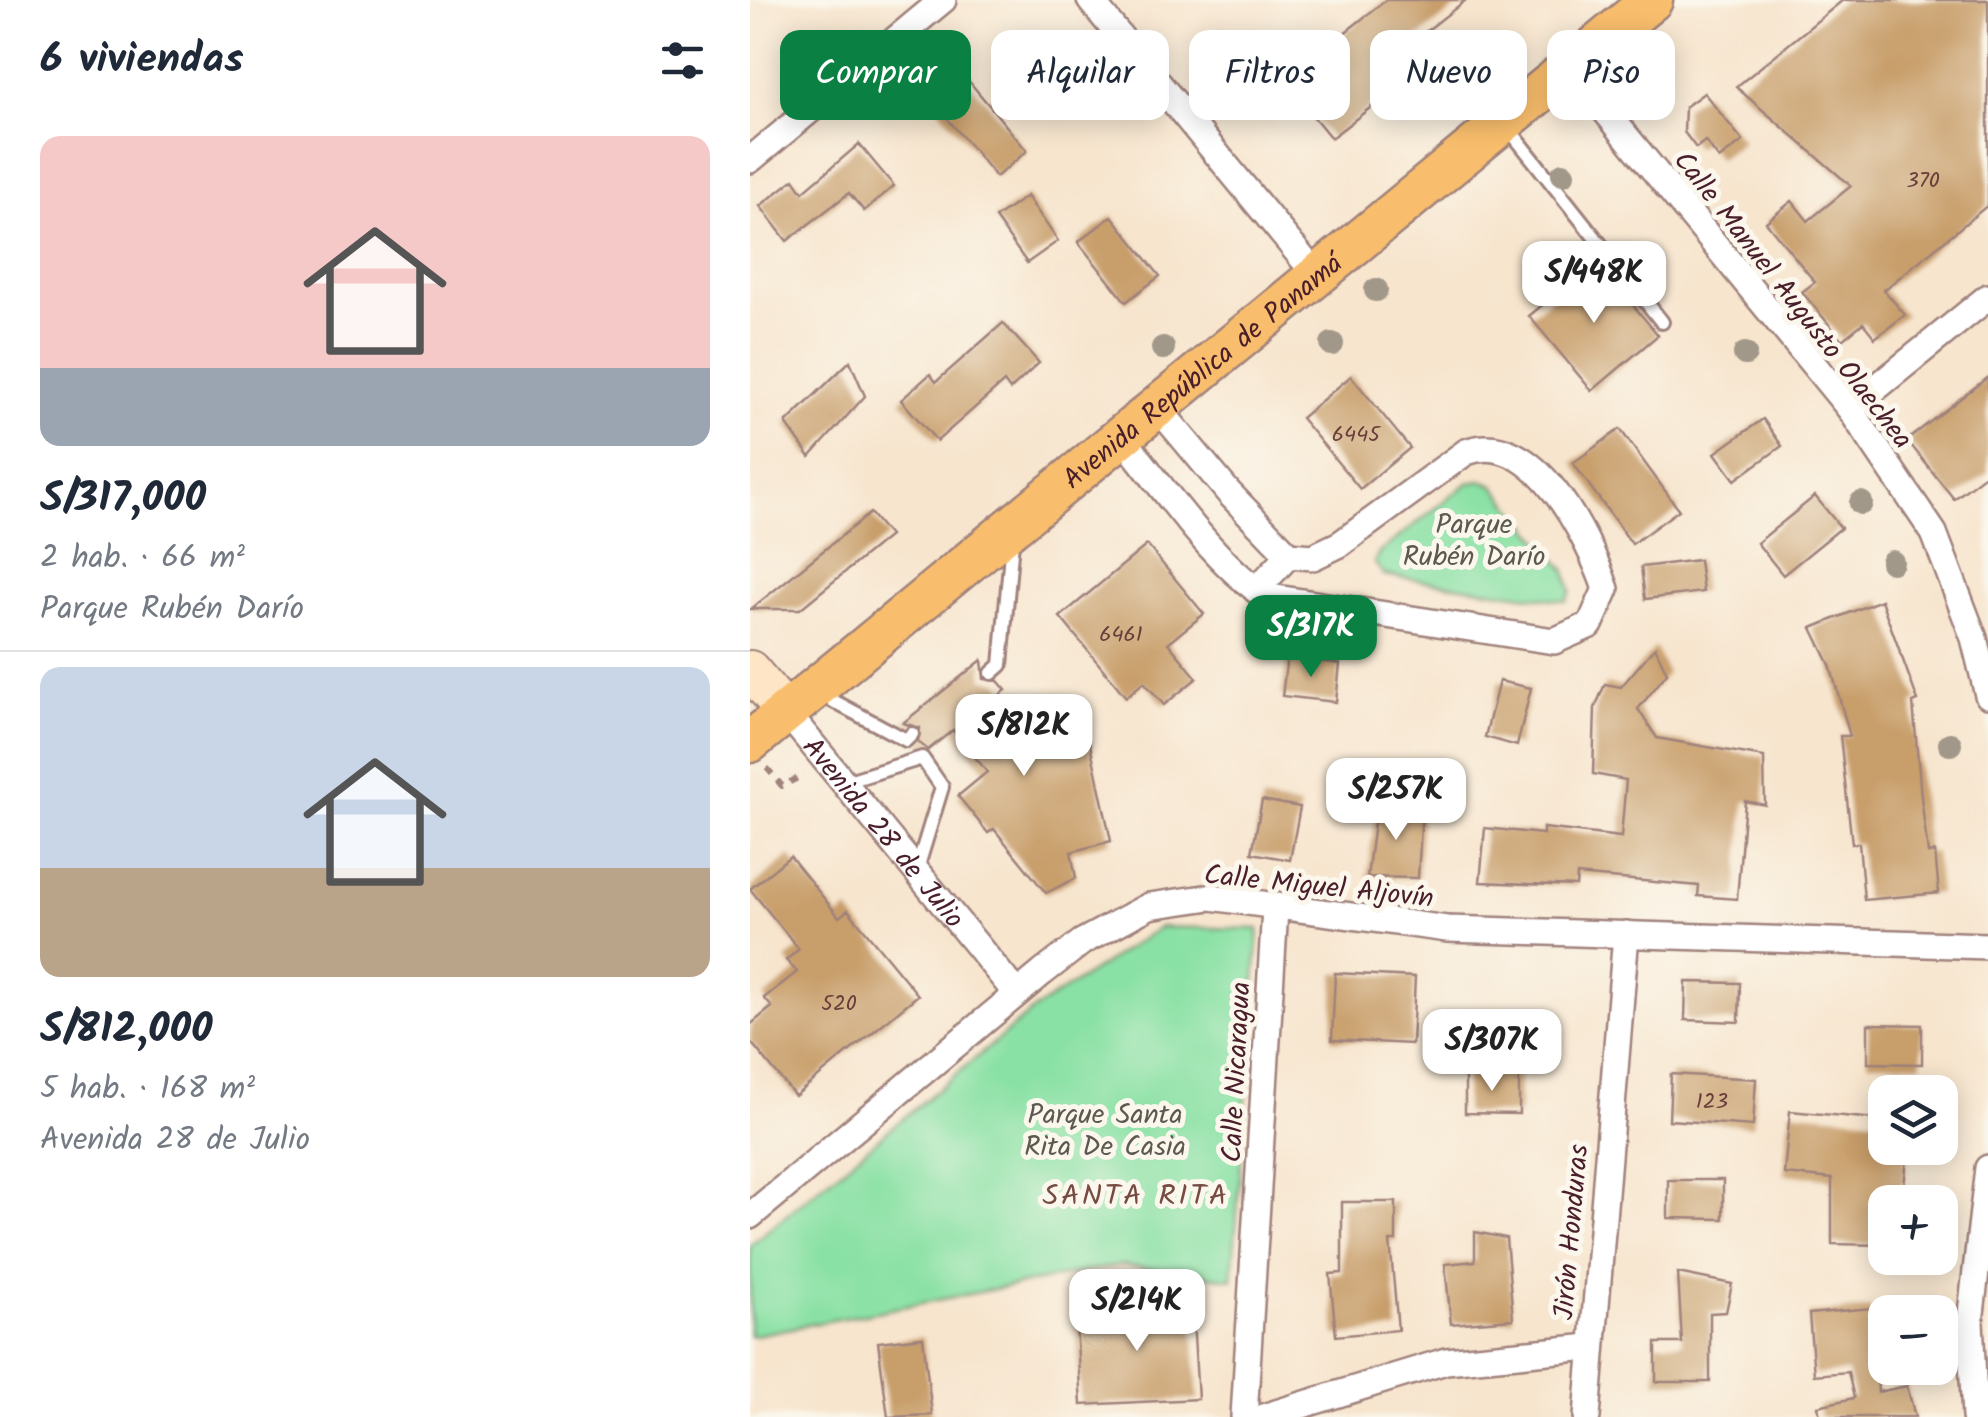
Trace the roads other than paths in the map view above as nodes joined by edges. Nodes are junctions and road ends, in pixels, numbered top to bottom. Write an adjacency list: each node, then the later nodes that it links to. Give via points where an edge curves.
1 (943, 0): 8 (street)
2 (1090, 0): 9 (street)
3 (1652, 0): 4 (main road, Avenida República de Panamá)
4 (1616, 30)
5 (1547, 87): 7 (main road, Avenida República de Panamá)
6 (1613, 120): 13 (street, Calle Manuel Augusto Olaechea)
7 (1504, 122): 9 (main road, Avenida República de Panamá); 11 (lane)
8 (750, 160)
9 (1317, 276): 12 (main road, Avenida República de Panamá)
10 (1988, 297): 13 (street)
11 (1662, 322)
12 (1158, 408): 14 (main road, Avenida República de Panamá); 16 (street)
13 (1850, 409): 18 (street, Calle Manuel Augusto Olaechea, via 1934,533)
14 (1122, 436): 15 (main road, Avenida República de Panamá); 17 (street)
15 (1012, 528): 20 (lane, via 1001,666); 22 (main road, Avenida República de Panamá)
16 (1289, 555): 17 (street); 17 (street, via 1313,557 1340,544 1483,445 1501,447 1534,469 1570,512 1606,589 1590,625 1554,641)
17 (1256, 590)
18 (1981, 636): 21 (street, Calle Manuel Augusto Olaechea)
19 (750, 670): 22 (main road, Avenida 28 de Julio)
20 (992, 674)
21 (1988, 694)
22 (800, 701): 23 (main road, Avenida República de Panamá); 24 (lane, via 909,737); 25 (street, Avenida 28 de Julio, via 824,759)
23 (755, 751)
24 (922, 758): 25 (lane); 26 (lane, via 942,787)
25 (842, 783): 26 (street, Avenida 28 de Julio)
26 (916, 871): 30 (street, Avenida 28 de Julio)
27 (1275, 910): 28 (street, Calle Miguel Aljovín, via 1446,929); 30 (street, Calle Miguel Aljovín, via 1212,898 1149,906 1082,942); 34 (street, Calle Nicaragua)
28 (1626, 934): 29 (street, Calle Miguel Aljovín); 33 (street, Jirón Honduras)
29 (1988, 946)
30 (1016, 993): 32 (street, Calle Miguel Aljovín)
31 (1988, 1168): 37 (street, via 1970,1322)
32 (750, 1216)
33 (1590, 1347): 35 (street, via 1446,1361); 36 (street, Jirón Honduras)
34 (1244, 1417)
35 (1263, 1417)
36 (1587, 1417)
37 (1974, 1417)

